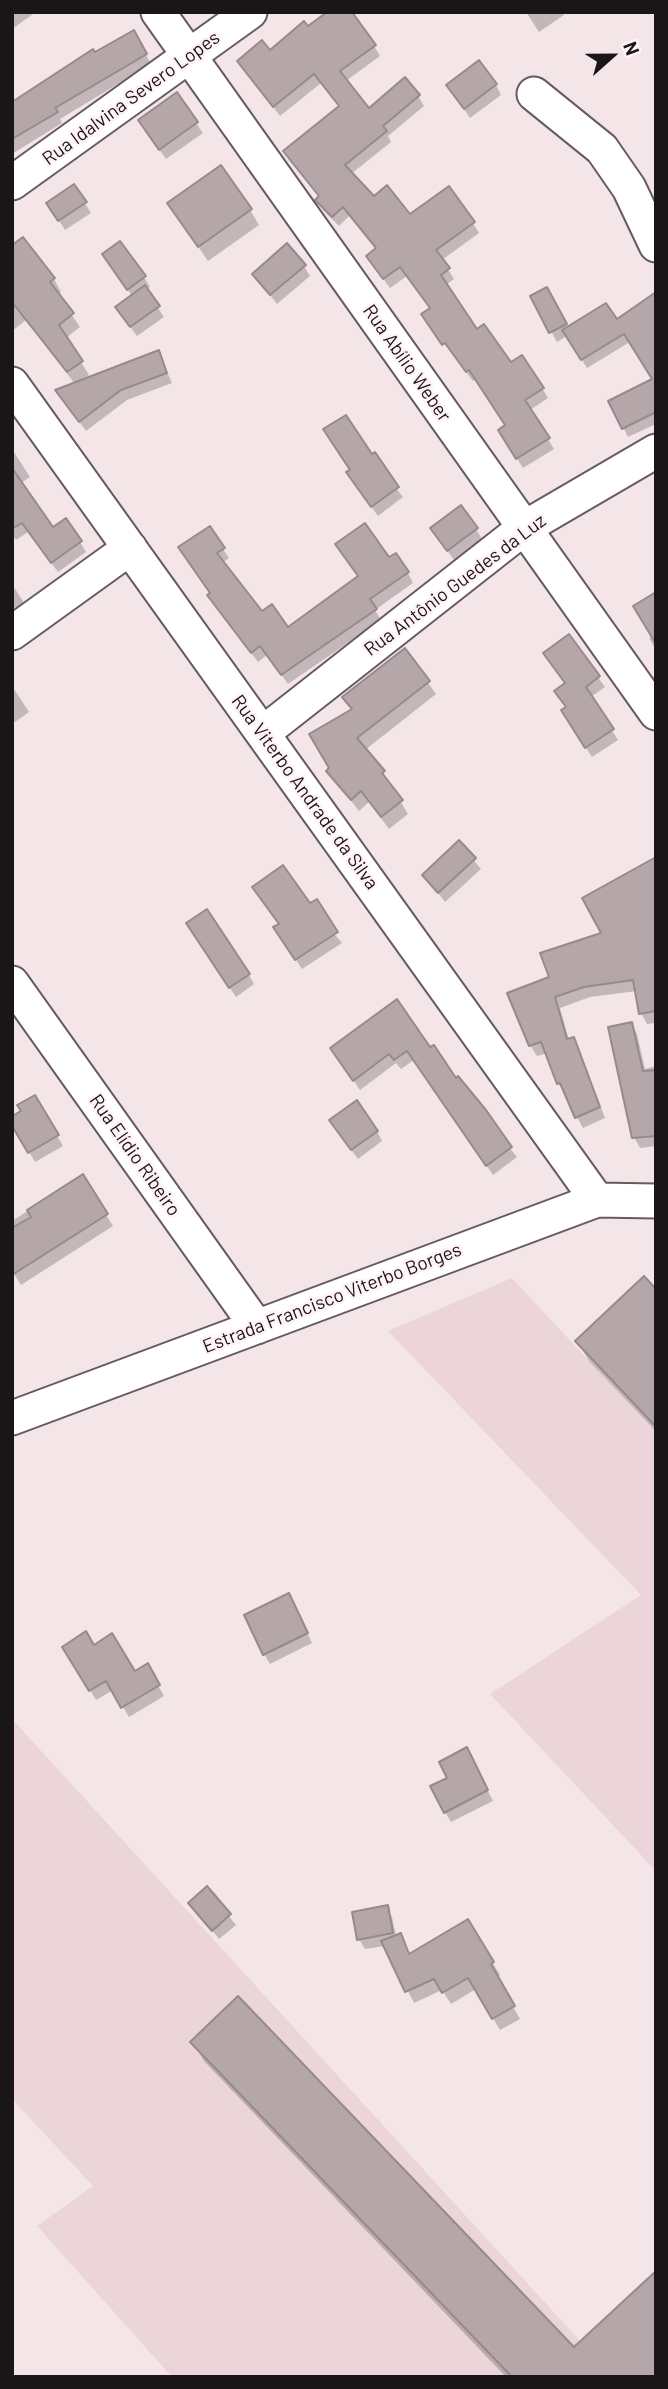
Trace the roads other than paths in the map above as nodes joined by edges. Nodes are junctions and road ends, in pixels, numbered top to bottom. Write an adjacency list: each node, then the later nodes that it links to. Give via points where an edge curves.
1 (158, 12): 3 (street, Rua Abílio Weber)
2 (250, 12): 3 (street, Rua Idalvina Severo Lopes)
3 (189, 56): 5 (street, Rua Idalvina Severo Lopes); 9 (street, Rua Abílio Weber)
4 (534, 94): 6 (street, via 602,149 629,188)
5 (12, 183)
6 (656, 245)
7 (12, 384): 10 (street, Rua Viterbo Andrade da Silva)
8 (656, 451): 9 (street, Rua Antônio Guedes da Luz)
9 (524, 528): 12 (street, Rua Abílio Weber); 13 (street, Rua Antônio Guedes da Luz)
10 (130, 548): 11 (street); 13 (street, Rua Viterbo Andrade da Silva)
11 (12, 633)
12 (656, 713)
13 (263, 733): 15 (street, Rua Viterbo Andrade da Silva)
14 (12, 983): 17 (street, Rua Elídio Ribeiro)
15 (597, 1200): 16 (street, Estrada Francisco Viterbo Borges); 17 (street, Estrada Francisco Viterbo Borges)
16 (656, 1201)
17 (257, 1327): 18 (street, Estrada Francisco Viterbo Borges)
18 (12, 1418)

